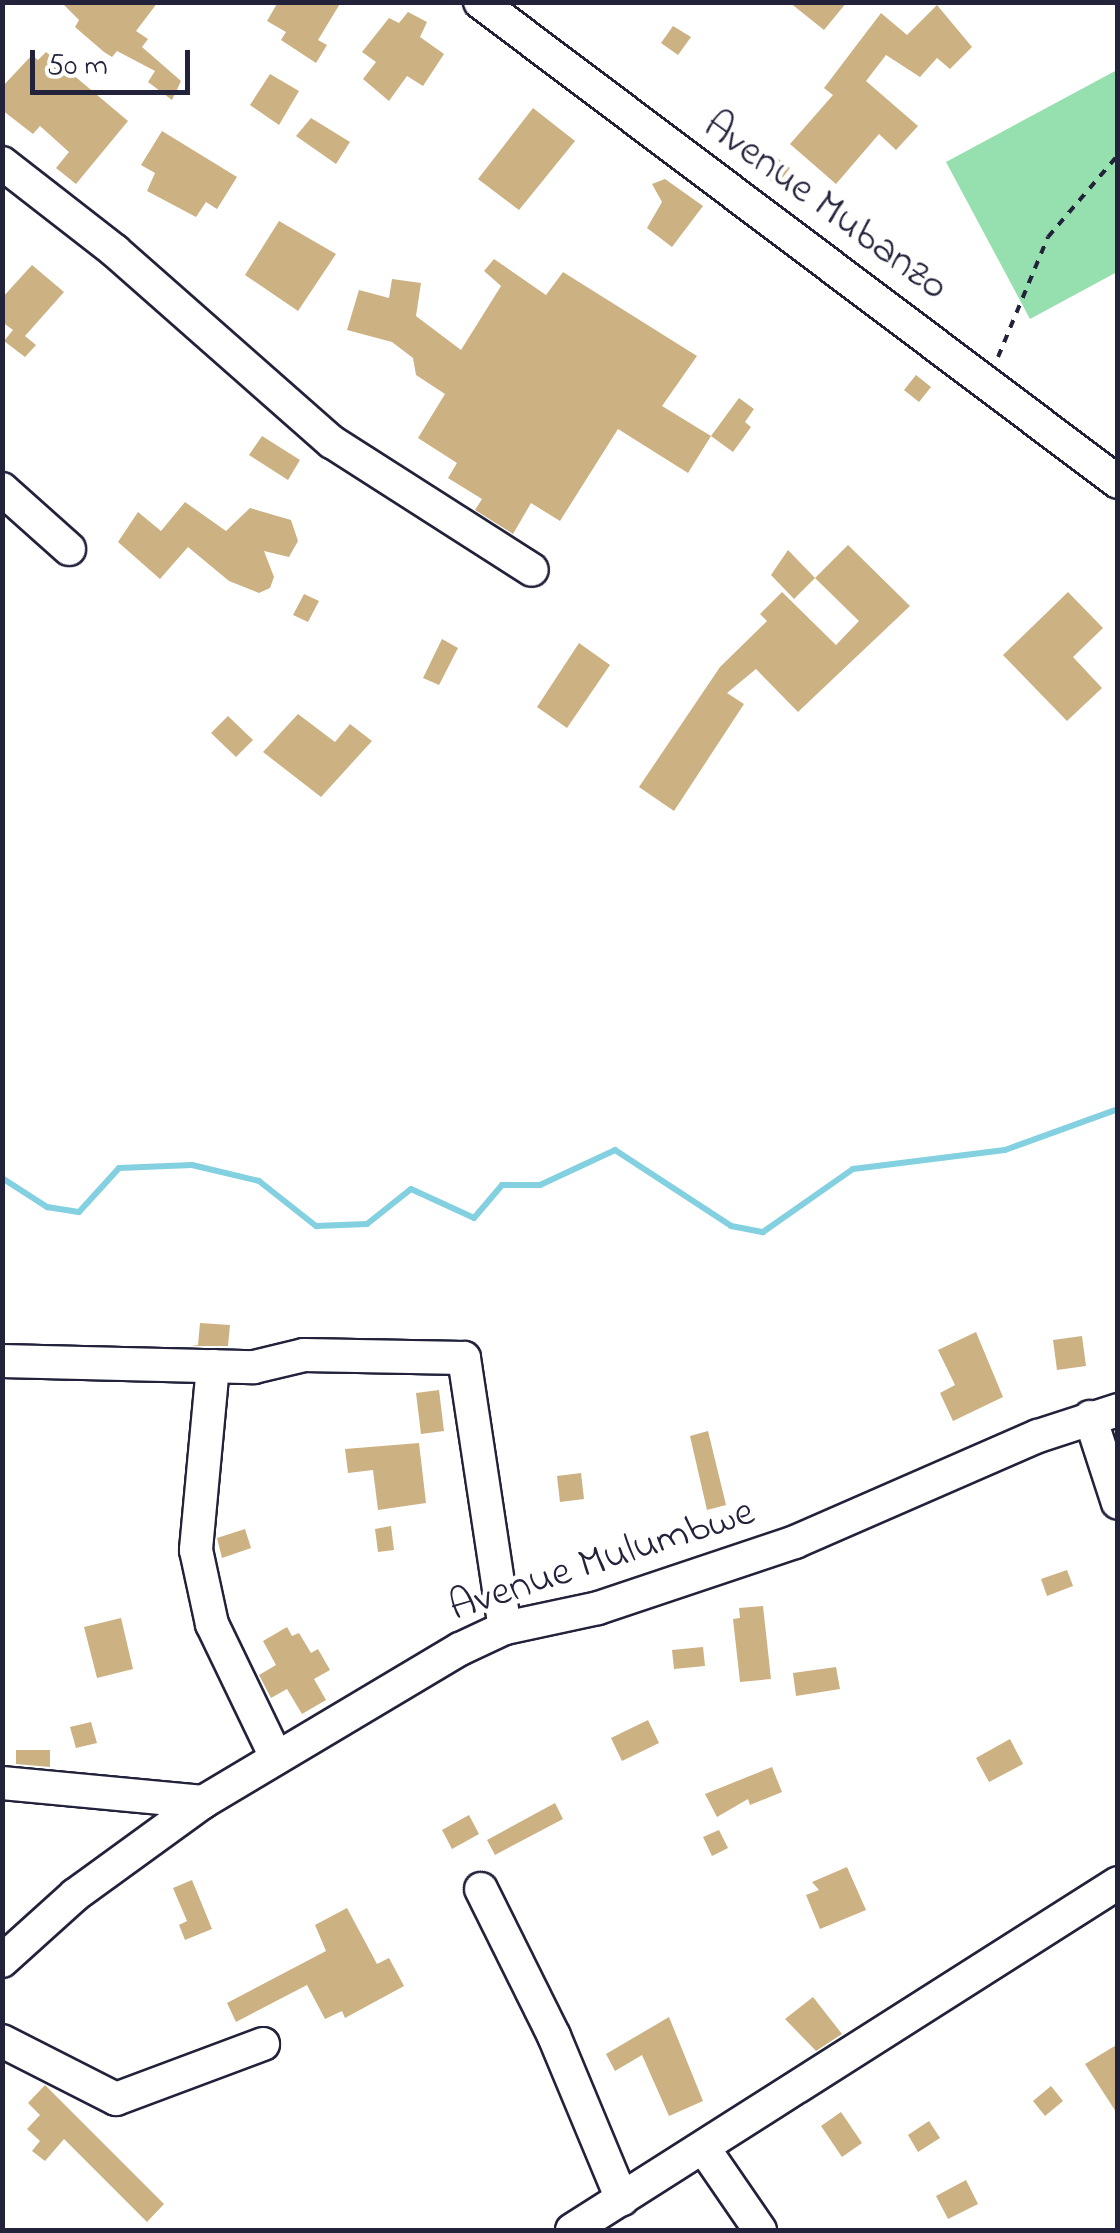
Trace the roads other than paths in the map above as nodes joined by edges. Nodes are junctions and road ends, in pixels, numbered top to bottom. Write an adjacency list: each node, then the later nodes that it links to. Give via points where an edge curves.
1 (480, 2): 3 (street, Avenue Mubanzo)
2 (2, 164): 6 (street, via 115,250 332,442)
3 (1118, 482)
4 (2, 489): 5 (street)
5 (68, 550)
6 (532, 570)
7 (2, 1361): 8 (street)
8 (213, 1366): 11 (street, via 254,1366 304,1354 464,1358); 12 (street, via 196,1550 212,1624)
9 (1104, 1414): 10 (street); 11 (street, Avenue Mulumbwe, via 796,1542 598,1608)
10 (1118, 1503)
11 (505, 1628): 12 (street, Avenue Mulumbwe)
12 (276, 1757): 14 (street, Avenue Mulumbwe)
13 (2, 1784): 14 (street)
14 (203, 1802): 17 (street, Avenue Mulumbwe, via 75,1896)
15 (1118, 1883): 20 (street)
16 (480, 1889): 21 (street, via 554,2036)
17 (2, 1961)
18 (2, 2041): 19 (street, via 116,2099)
19 (263, 2044)
20 (705, 2150): 21 (street); 23 (street)
21 (622, 2199): 22 (street)
22 (572, 2230)
23 (760, 2230)

